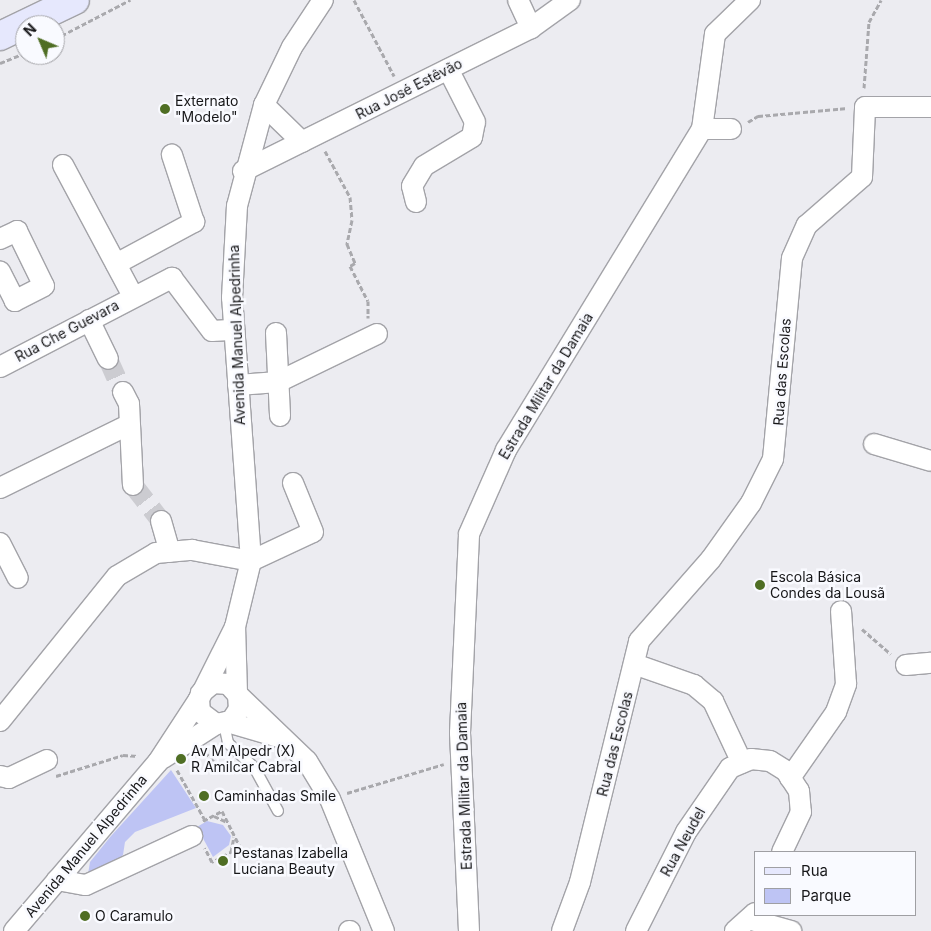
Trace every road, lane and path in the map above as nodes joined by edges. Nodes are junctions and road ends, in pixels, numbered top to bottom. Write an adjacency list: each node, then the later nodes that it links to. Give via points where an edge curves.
1 (75, 0): 11 (street)
2 (130, 0): 10 (path)
3 (323, 0): 16 (street, Avenida Manuel Alpedrinha, via 292,47)
4 (354, 0): 15 (path)
5 (518, 0): 9 (street)
6 (570, 0): 9 (street, Rua José Estêvão)
7 (750, 0): 20 (street, Estrada Militar da Damaia, via 715,34)
8 (881, 0): 17 (path, via 869,22 863,60)
9 (531, 28): 14 (street, Rua José Estêvão)
10 (65, 34)
11 (0, 36)
12 (15, 58): 13 (path)
13 (0, 64)
14 (448, 69): 15 (street, Rua José Estêvão); 25 (street, via 475,122 472,137 424,166 412,186)
15 (402, 92): 21 (street, Rua José Estêvão)
16 (264, 106): 21 (street); 24 (street, Avenida Manuel Alpedrinha)
17 (865, 107): 18 (street); 19 (path, via 758,116); 56 (street, Rua das Escolas, via 862,177 807,225 792,258 773,459 751,503 711,560 639,641)
18 (931, 107)
19 (737, 126): 20 (street)
20 (702, 129): 64 (street, Estrada Militar da Damaia, via 506,450 469,534)
21 (309, 138): 24 (street, Rua José Estêvão); 30 (path, via 350,197 352,220 347,244 355,263 350,266)
22 (172, 155): 27 (street, via 194,222)
23 (63, 165): 27 (street)
24 (243, 171): 33 (street, Avenida Manuel Alpedrinha, via 233,235)
25 (416, 202)
26 (0, 239): 31 (street, via 17,231 44,286)
27 (116, 264): 29 (street)
28 (0, 272): 31 (street)
29 (133, 296): 32 (street, Rua Che Guevara); 33 (street, Rua Che Guevara, via 172,278 212,331)
30 (368, 300)
31 (7, 305)
32 (90, 320): 36 (street); 37 (street, Rua Che Guevara)
33 (234, 330): 39 (street, Avenida Manuel Alpedrinha)
34 (276, 333): 38 (street)
35 (377, 334): 38 (street)
36 (108, 358)
37 (0, 366)
38 (278, 382): 39 (street); 41 (street)
39 (238, 385): 51 (street, Avenida Manuel Alpedrinha)
40 (123, 392): 42 (street, via 128,404)
41 (280, 416)
42 (128, 425): 46 (street); 47 (street)
43 (874, 444): 44 (street)
44 (931, 461)
45 (293, 483): 51 (street, via 312,532)
46 (133, 485)
47 (0, 488)
48 (162, 521): 50 (street)
49 (0, 543): 52 (street)
50 (170, 552): 51 (street, via 192,550); 60 (street, via 156,553 117,576)
51 (251, 561): 54 (street, Avenida Manuel Alpedrinha)
52 (18, 578)
53 (841, 611): 57 (path); 68 (street, via 846,684 836,712)
54 (235, 627): 58 (street, Avenida Manuel Alpedrinha); 59 (street, Avenida Manuel Alpedrinha)
55 (931, 663): 57 (street)
56 (634, 664): 66 (street, via 694,685 713,701); 84 (street, Rua das Escolas, via 580,882)
57 (906, 666)
58 (238, 694): 59 (street, via 221,682); 61 (street, Avenida Manuel Alpedrinha, via 239,709); 62 (street)
59 (200, 696): 61 (street, via 200,712); 65 (street, Avenida Manuel Alpedrinha)
60 (0, 721)
61 (222, 723): 62 (street); 65 (street, Avenida Manuel Alpedrinha); 70 (lane, via 228,743 254,767)
62 (282, 738): 69 (street, via 307,761)
63 (47, 760): 65 (path, via 57,779 123,755 136,755); 67 (street, via 9,778)
64 (463, 760): 69 (path, via 409,771); 83 (street, Estrada Militar da Damaia)
65 (158, 762): 72 (path); 78 (street, Avenida Manuel Alpedrinha)
66 (742, 762): 68 (street, via 770,761); 85 (street, Rua Neudel, via 730,768 708,795)
67 (0, 776)
68 (790, 778): 76 (street, via 799,791 801,812)
69 (330, 799): 80 (street)
70 (278, 810)
71 (214, 816): 72 (path); 73 (path); 73 (path, via 222,811)
72 (205, 820): 74 (path, via 194,826)
73 (228, 823): 75 (path)
74 (194, 835): 77 (path, via 212,862); 78 (street, via 86,885)
75 (235, 836): 77 (path); 77 (path, via 240,847)
76 (782, 851)
77 (231, 852)
78 (57, 880): 81 (street, Avenida Manuel Alpedrinha)
79 (753, 917): 86 (street); 87 (street)
80 (381, 922): 82 (street)
81 (14, 931)
82 (391, 931)
83 (469, 931)
84 (562, 931)
85 (636, 931)
86 (734, 931)
87 (790, 931)

